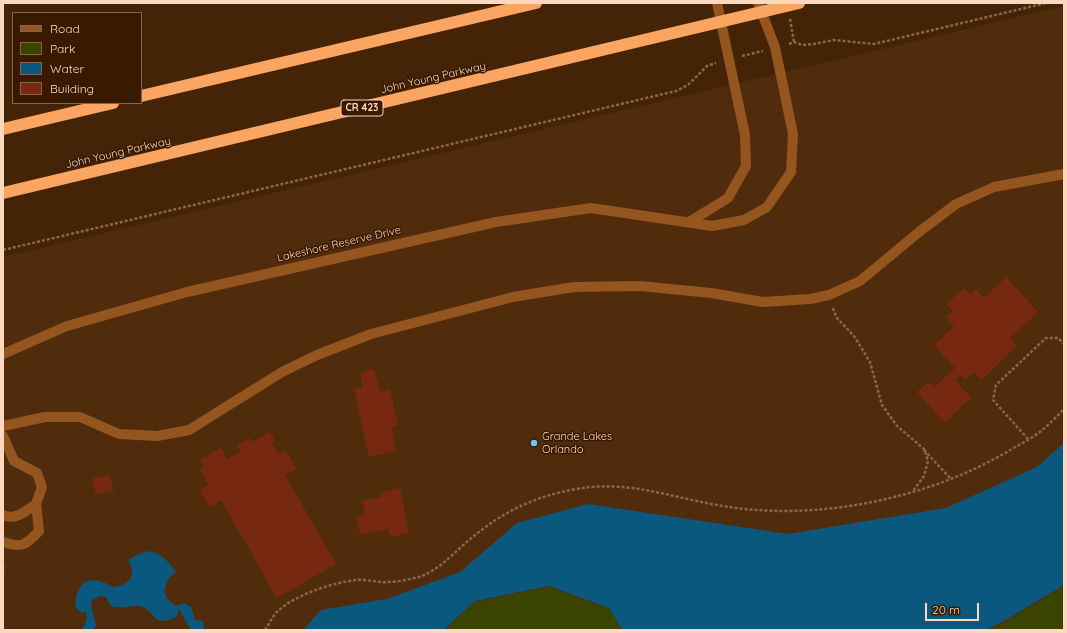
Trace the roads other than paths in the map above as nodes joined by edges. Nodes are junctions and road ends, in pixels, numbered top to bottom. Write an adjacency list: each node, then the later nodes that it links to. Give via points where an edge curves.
1 (536, 3): 6 (highway)
2 (717, 3): 5 (street)
3 (793, 4): 4 (highway, John Young Parkway / CR 423)
4 (759, 8): 5 (highway, John Young Parkway / CR 423); 11 (street, Lakeshore Reserve Drive, via 774,47 793,134 791,172 767,207 744,220 712,226)
5 (722, 22): 10 (highway, John Young Parkway / CR 423); 11 (street, via 745,135 746,166 728,198)
6 (142, 96)
7 (109, 104): 8 (highway)
8 (3, 129)
9 (1064, 174): 13 (street, via 994,187 956,204 860,281 829,295 763,302 711,293 640,286 574,287 513,297 370,334 282,372 189,430 158,436 119,434 80,417 45,417)
10 (3, 193)
11 (689, 222): 12 (street, Lakeshore Reserve Drive, via 591,208 496,222 187,292 67,326)
12 (3, 354)
13 (3, 426)
14 (3, 436): 15 (street, via 14,461 37,473 42,487)
15 (36, 504): 16 (street, via 20,515); 17 (street, via 39,531 28,543 18,547)
16 (3, 515)
17 (3, 542)

